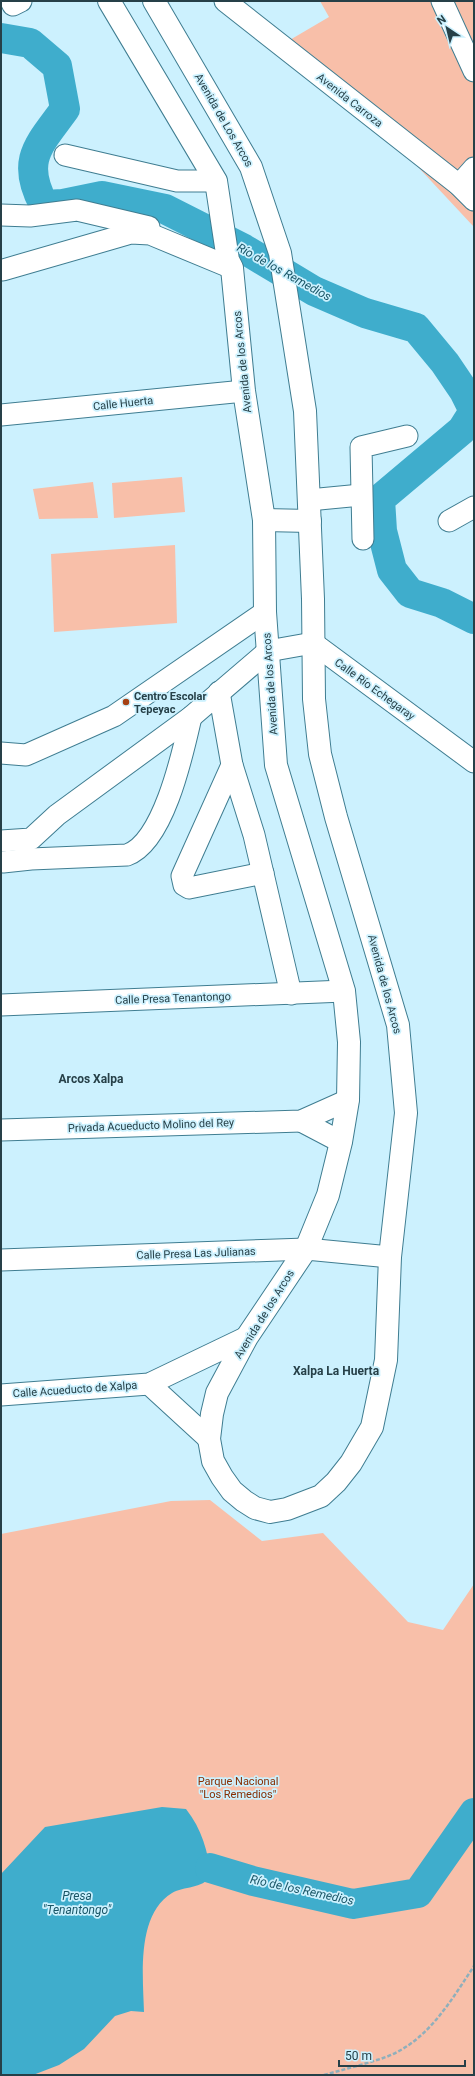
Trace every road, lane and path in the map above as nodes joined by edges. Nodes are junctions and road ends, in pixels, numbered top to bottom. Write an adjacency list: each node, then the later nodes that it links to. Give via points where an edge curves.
1 (11, 1): 2 (street, via 13,5)
2 (22, 1)
3 (109, 1): 10 (main road)
4 (154, 1): 16 (main road, Avenida de Los Arcos, via 251,167 280,253)
5 (225, 1): 11 (street, Avenida Carroza)
6 (442, 1): 7 (street)
7 (474, 71)
8 (65, 155): 10 (street, via 177,181)
9 (474, 168): 11 (street)
10 (216, 181): 14 (main road)
11 (459, 185): 12 (street, Avenida Carroza)
12 (474, 200)
13 (1, 215): 14 (street, via 30,216 77,210 171,232)
14 (229, 259): 15 (street, via 150,234 131,233); 17 (main road, Avenida de los Arcos)
15 (3, 270)
16 (288, 294): 21 (main road, Avenida de los Arcos, via 305,411)
17 (244, 392): 18 (street, Calle Huerta); 23 (main road, Avenida de los Arcos)
18 (1, 415)
19 (407, 436): 20 (street, via 361,447)
20 (361, 495): 21 (street); 26 (street)
21 (309, 500): 24 (main road, Avenida de los Arcos)
22 (474, 507): 25 (street)
23 (264, 520): 24 (main road); 27 (main road, Avenida de los Arcos)
24 (310, 521): 28 (main road, Avenida de los Arcos)
25 (449, 521)
26 (363, 539)
27 (265, 612): 29 (main road, Avenida de los Arcos); 32 (street, via 114,716 26,755)
28 (313, 643): 29 (street); 33 (street, Calle Río Echegaray); 47 (main road, Avenida de los Arcos, via 314,699 320,754 336,817 398,1025 406,1114)
29 (268, 651): 30 (street); 39 (main road, Avenida de los Arcos, via 276,765)
30 (219, 692): 31 (street); 34 (street)
31 (191, 717): 36 (street, via 57,815); 36 (street, via 168,803 136,852 127,855)
32 (1, 753)
33 (474, 762)
34 (232, 765): 38 (street); 38 (street, via 182,876 184,885 189,888)
35 (1, 841): 36 (street)
36 (31, 849): 37 (street)
37 (3, 862)
38 (263, 872): 40 (street)
39 (344, 991): 40 (street, Calle Presa Tenantongo); 42 (main road, Avenida de los Arcos, via 349,1042)
40 (291, 994): 41 (street, Calle Presa Tenantongo)
41 (1, 1005)
42 (348, 1100): 43 (street, Privada Acueducto Molino del Rey); 45 (main road, Avenida de los Arcos)
43 (301, 1121): 44 (street, Privada Acueducto Molino del Rey); 45 (street, Privada Acueducto Molino del Rey)
44 (1, 1130)
45 (341, 1142): 46 (main road, Avenida de los Arcos, via 328,1196)
46 (306, 1249): 47 (street, Calle Presa Las Julianas); 48 (street, Calle Presa Las Julianas); 49 (main road, Avenida de los Arcos)
47 (390, 1257): 52 (main road, Avenida de los Arcos, via 386,1360 372,1427 351,1463 336,1482 321,1496 292,1507 270,1512 255,1508 232,1491 222,1477 213,1460)
48 (1, 1260)
49 (247, 1337): 50 (street, Calle Acueducto de Xalpa); 52 (main road, Avenida de los Arcos, via 217,1392)
50 (149, 1384): 51 (street, Calle Acueducto de Xalpa); 52 (street, Calle Acueducto de Xalpa)
51 (1, 1395)
52 (209, 1439)
53 (474, 1966): 54 (path, via 443,2013 408,2046 387,2056)
54 (324, 2075)

